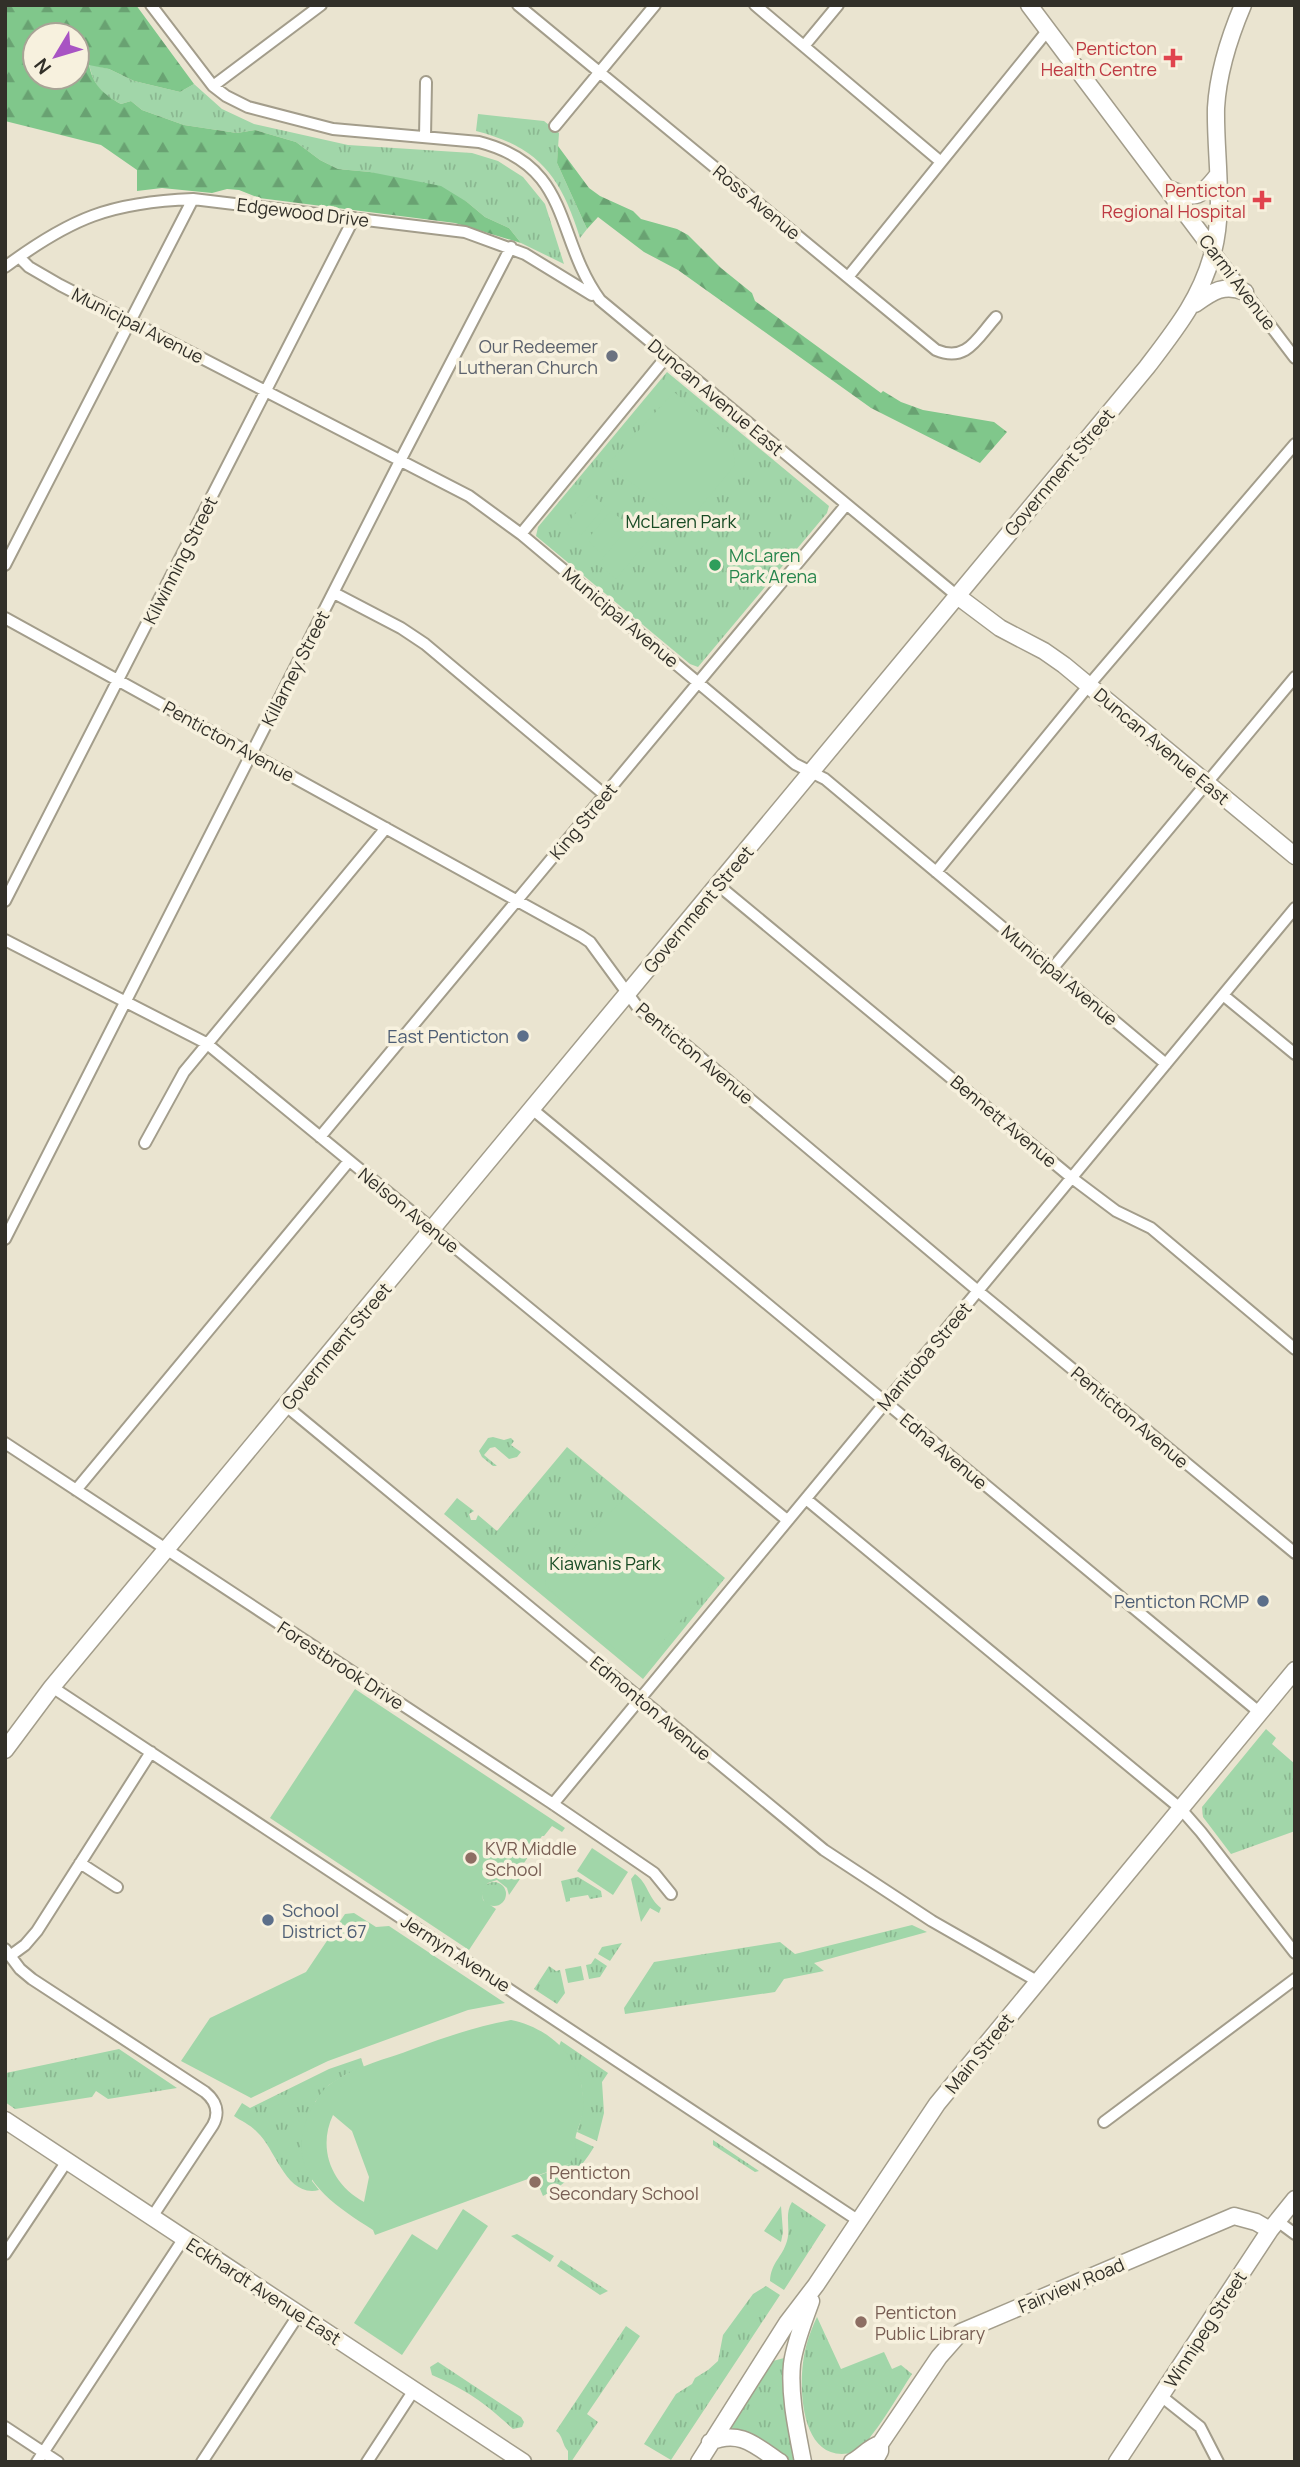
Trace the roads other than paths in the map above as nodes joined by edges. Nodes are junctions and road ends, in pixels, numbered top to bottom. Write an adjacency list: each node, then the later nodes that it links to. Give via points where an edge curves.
1 (151, 5): 13 (street, Duncan Avenue East)
2 (321, 5): 13 (street)
3 (518, 5): 11 (street, Ross Avenue)
4 (655, 5): 11 (street)
5 (755, 5): 10 (street)
6 (838, 5): 10 (street)
7 (1029, 5): 9 (street, Carmi Avenue)
8 (1243, 5): 17 (street, Government Street, via 1221,67 1216,106)
9 (1048, 30): 16 (street); 18 (street, Carmi Avenue)
10 (804, 46): 16 (street)
11 (599, 73): 14 (street); 25 (street, Ross Avenue)
12 (426, 82): 15 (street)
13 (213, 86): 15 (street, Duncan Avenue East, via 248,107 320,126)
14 (555, 126)
15 (425, 137): 27 (street, Duncan Avenue East, via 496,146 537,173 558,205 580,270)
16 (941, 162): 25 (street)
17 (1217, 176): 18 (street, via 1193,197); 22 (street, Government Street, via 1218,226)
18 (1166, 187): 22 (street, Carmi Avenue)
19 (193, 199): 20 (street, Edgewood Drive); 23 (street, Edgewood Drive, via 147,202 100,213 45,238); 30 (street)
20 (354, 218): 21 (street, Edgewood Drive, via 454,230); 33 (street, Kilwinning Street)
21 (511, 247): 27 (street, Edgewood Drive); 35 (street, Killarney Street)
22 (1213, 250): 26 (street, Carmi Avenue); 28 (street, Government Street)
23 (19, 257): 24 (street, Edgewood Drive); 30 (street, Municipal Avenue, via 40,273)
24 (5, 267)
25 (848, 277): 29 (street, Ross Avenue, via 936,350 949,355 964,352)
26 (1245, 292): 28 (street, via 1217,289); 32 (street, Carmi Avenue)
27 (600, 300): 31 (street, Duncan Avenue East)
28 (1193, 306): 40 (street, Government Street)
29 (996, 317)
30 (130, 320): 33 (street, Municipal Avenue); 38 (street)
31 (667, 356): 36 (street, Duncan Avenue East); 37 (street)
32 (1295, 358)
33 (267, 390): 35 (street, Municipal Avenue); 43 (street, Kilwinning Street)
34 (1295, 444): 45 (street)
35 (401, 459): 37 (street, Municipal Avenue, via 469,496); 39 (street, Killarney Street)
36 (846, 505): 40 (street, Duncan Avenue East); 44 (street, King Street)
37 (521, 534): 44 (street, Municipal Avenue)
38 (5, 565)
39 (334, 593): 46 (street, Killarney Street); 49 (street, via 425,644)
40 (956, 595): 45 (street, Duncan Avenue East); 47 (street, Government Street)
41 (5, 618): 43 (street, Penticton Avenue)
42 (1295, 677): 48 (street)
43 (118, 680): 46 (street, Penticton Avenue); 55 (street, Kilwinning Street)
44 (698, 682): 47 (street, Municipal Avenue, via 795,764); 49 (street, King Street)
45 (1089, 685): 48 (street, Duncan Avenue East); 52 (street)
46 (251, 753): 50 (street, Penticton Avenue); 61 (street, Killarney Street)
47 (812, 772): 52 (street, Municipal Avenue); 53 (street, Government Street)
48 (1206, 783): 51 (street, Duncan Avenue East); 58 (street)
49 (605, 794): 54 (street, King Street)
50 (386, 828): 54 (street, Penticton Avenue); 62 (street)
51 (1295, 856)
52 (936, 872): 58 (street, Municipal Avenue)
53 (718, 885): 59 (street, Government Street); 69 (street, Bennett Avenue)
54 (517, 900): 59 (street, Penticton Avenue, via 585,939); 66 (street, King Street)
55 (5, 901)
56 (1295, 908): 60 (street, Manitoba Street)
57 (5, 940): 61 (street, Nelson Avenue)
58 (1052, 970): 64 (street, Municipal Avenue)
59 (628, 994): 65 (street, Government Street); 72 (street, Penticton Avenue, via 639,1009)
60 (1223, 995): 63 (street); 64 (street, Manitoba Street)
61 (125, 1002): 62 (street, Nelson Avenue); 71 (street, Killarney Street)
62 (206, 1043): 66 (street, Nelson Avenue); 67 (street, via 184,1072)
63 (1295, 1054)
64 (1166, 1064): 69 (street, Manitoba Street)
65 (532, 1109): 70 (street, Government Street); 74 (street, Edna Avenue)
66 (320, 1137): 68 (street, Nelson Avenue)
67 (145, 1143)
68 (349, 1161): 70 (street, Nelson Avenue); 77 (street)
69 (1072, 1178): 72 (street, Manitoba Street); 73 (street, Bennett Avenue, via 1116,1211 1150,1228)
70 (432, 1228): 75 (street, Government Street); 79 (street, Nelson Avenue)
71 (5, 1238)
72 (978, 1291): 74 (street, Manitoba Street); 81 (street, Penticton Avenue)
73 (1295, 1349)
74 (886, 1403): 78 (street, Manitoba Street); 85 (street, Edna Avenue)
75 (286, 1406): 80 (street, Government Street); 84 (street, Edmonton Avenue)
76 (5, 1443): 77 (street, Forestbrook Drive)
77 (76, 1490): 80 (street, Forestbrook Drive)
78 (806, 1499): 79 (street, Manitoba Street); 89 (street)
79 (787, 1520): 84 (street, Manitoba Street)
80 (167, 1549): 83 (street, Government Street); 88 (street, Forestbrook Drive)
81 (1295, 1553)
82 (1295, 1670): 85 (street, Main Street)
83 (52, 1688): 86 (street, Government Street); 87 (street, Jermyn Avenue)
84 (641, 1699): 88 (street, Manitoba Street); 96 (street, Edmonton Avenue, via 824,1850)
85 (1259, 1712): 89 (street, Main Street)
86 (5, 1750)
87 (151, 1752): 90 (street); 102 (street, Jermyn Avenue)
88 (553, 1804): 92 (street, Forestbrook Drive, via 654,1873)
89 (1180, 1808): 93 (street); 96 (street, Main Street)
90 (80, 1863): 91 (street); 94 (street, via 32,1938)
91 (117, 1887)
92 (671, 1894)
93 (1294, 1950)
94 (8, 1952): 101 (street, via 32,1979 205,2092 215,2105 213,2125)
95 (1295, 1979): 98 (street)
96 (1037, 1982): 102 (street, Main Street, via 937,2104)
97 (5, 2120): 99 (street, Eckhardt Avenue East)
98 (1104, 2122)
99 (67, 2161): 101 (street, Eckhardt Avenue East); 106 (street)
100 (1294, 2206): 103 (street, Winnipeg Street)
101 (152, 2217): 105 (street, Eckhardt Avenue East)
102 (859, 2221): 107 (street, Main Street)
103 (1273, 2225): 104 (street); 110 (street, Winnipeg Street); 113 (street, Fairview Road, via 1234,2216 961,2332)
104 (1295, 2234)
105 (184, 2238): 108 (street, Eckhardt Avenue East); 114 (street)
106 (5, 2254)
107 (816, 2285): 112 (street, Main Street); 121 (street, via 792,2362 792,2396)
108 (299, 2314): 109 (street, Eckhardt Avenue East); 116 (street)
109 (414, 2390): 117 (street); 118 (street, Eckhardt Avenue East)
110 (1161, 2396): 124 (street, Winnipeg Street); 125 (street, via 1200,2427)
111 (5, 2427): 114 (street)
112 (710, 2442): 119 (street, Main Street); 120 (street, via 736,2437)
113 (880, 2444): 122 (street); 123 (street)
114 (40, 2457): 115 (street)
115 (58, 2462)
116 (202, 2462)
117 (367, 2462)
118 (523, 2462)
119 (698, 2462)
120 (780, 2462)
121 (803, 2462)
122 (852, 2462)
123 (874, 2462)
124 (1117, 2462)
125 (1218, 2462)

